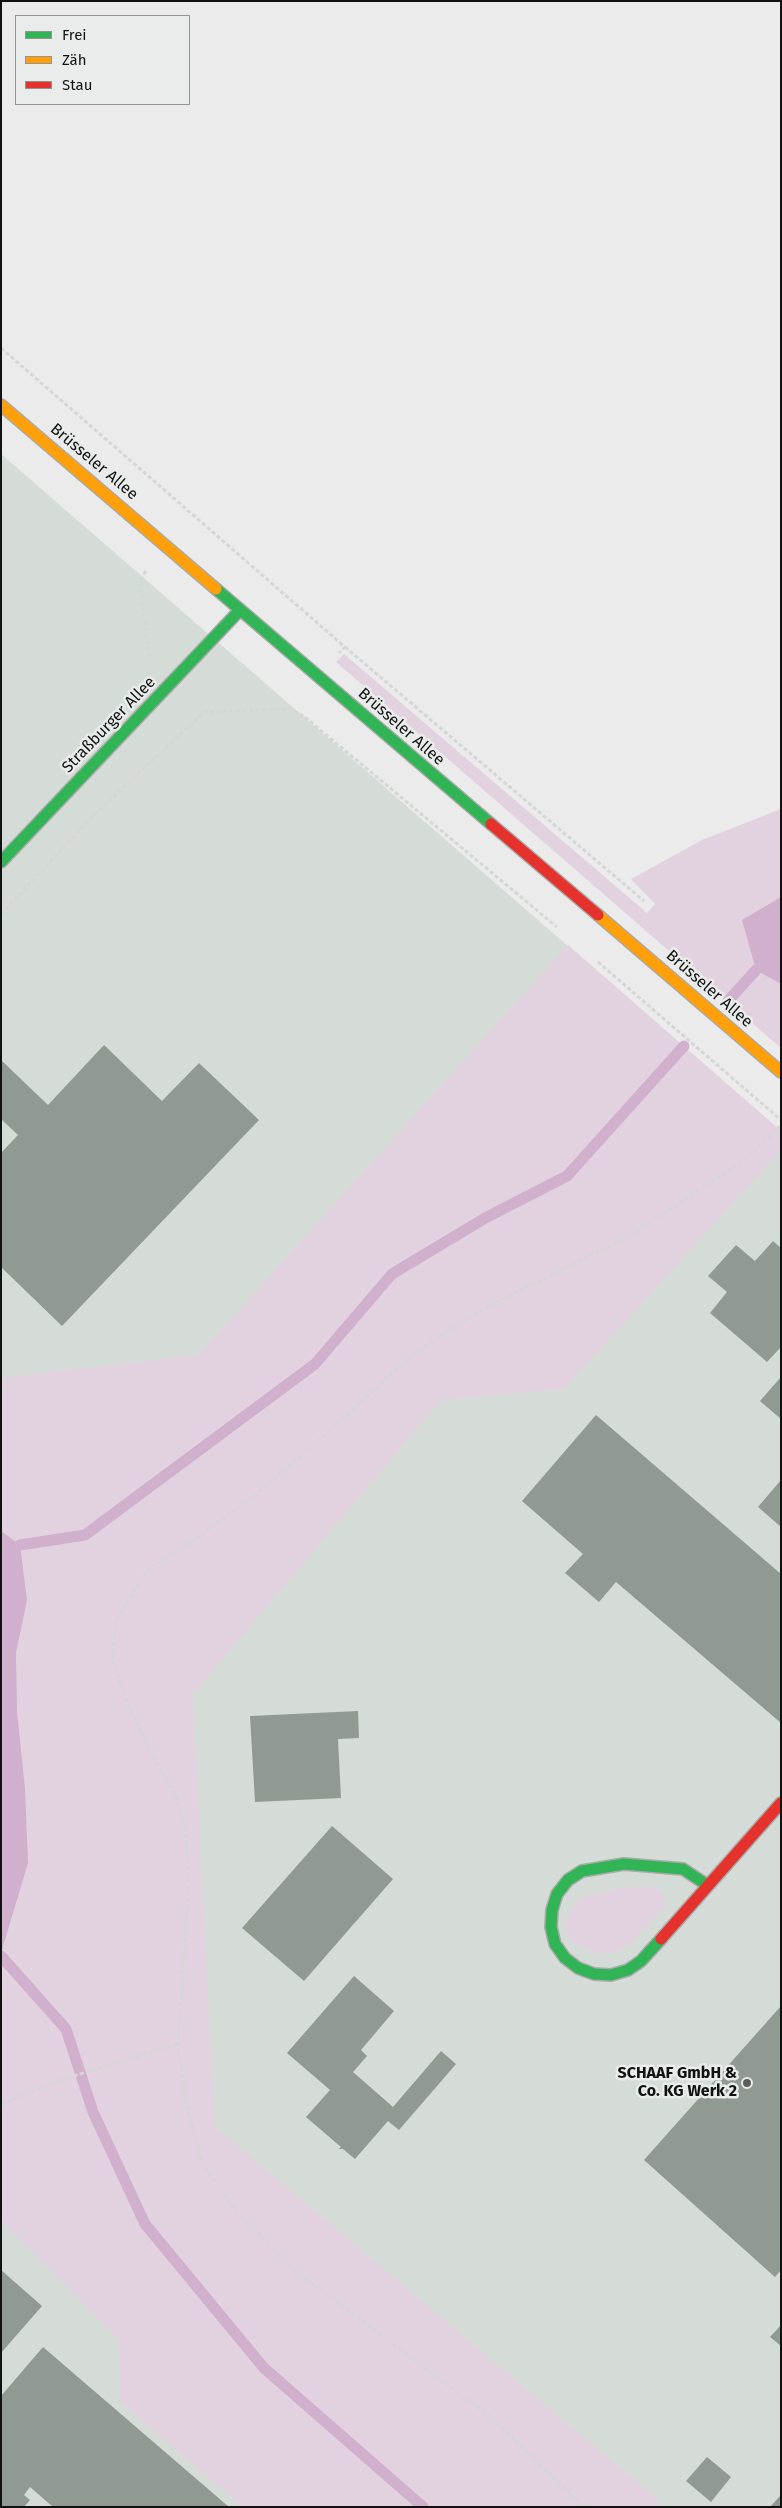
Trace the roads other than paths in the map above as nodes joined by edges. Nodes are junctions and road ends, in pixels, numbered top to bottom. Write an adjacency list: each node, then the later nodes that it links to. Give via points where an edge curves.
1 (1, 405): 2 (street, Brüsseler Allee)
2 (240, 610): 3 (street, Straßburger Allee); 4 (street, Brüsseler Allee)
3 (1, 862)
4 (781, 1072)
5 (781, 1803): 6 (street)
6 (707, 1885): 6 (street, via 642,1961 628,1970 611,1975 594,1974 578,1968 555,1944 551,1927 557,1894 568,1880 582,1871 624,1864 683,1869)

